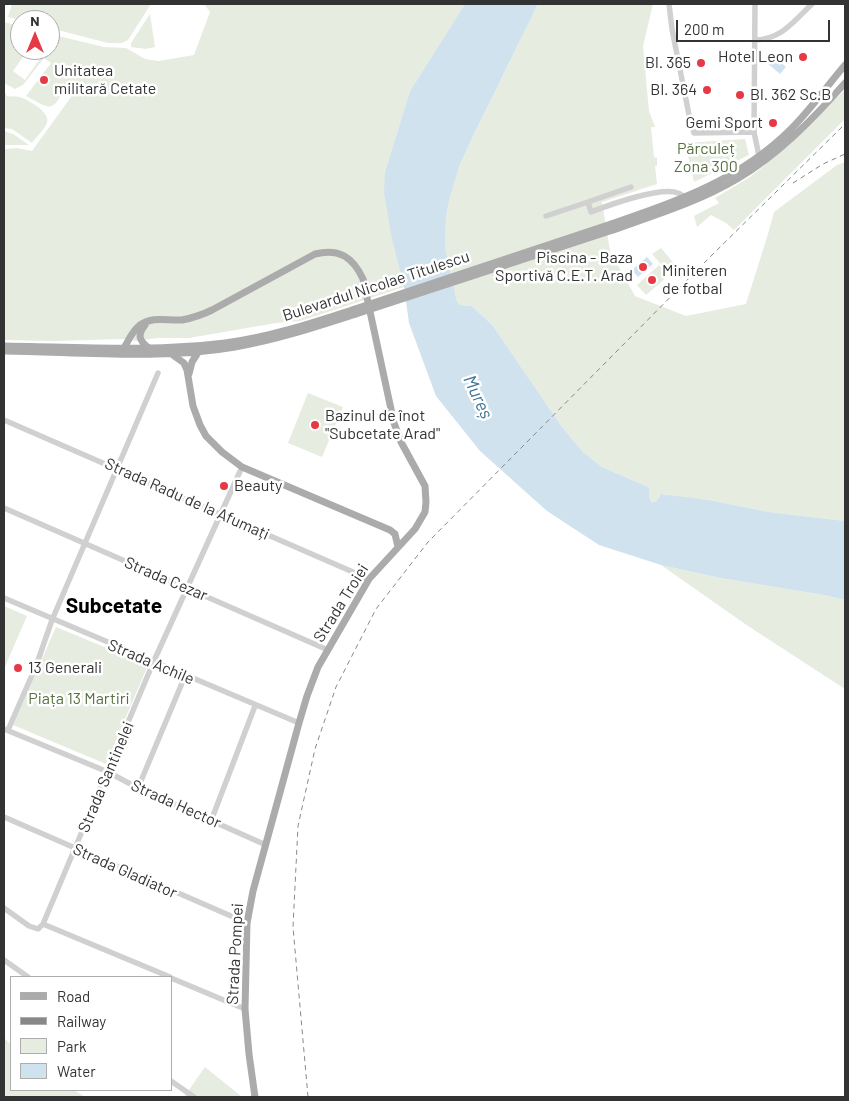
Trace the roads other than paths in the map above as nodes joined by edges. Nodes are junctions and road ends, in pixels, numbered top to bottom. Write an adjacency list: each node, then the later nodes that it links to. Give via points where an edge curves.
1 (669, 4): 7 (street, via 694,133)
2 (755, 4): 4 (street)
3 (812, 4): 4 (street, via 781,33 769,39)
4 (755, 40): 7 (street)
5 (845, 65): 8 (main road, Bulevardul Nicolae Titulescu, via 802,118)
6 (845, 82): 13 (main road, Bulevardul Nicolae Titulescu, via 828,103 791,137 737,179 686,204)
7 (754, 132): 8 (street)
8 (760, 156): 10 (main road, Bulevardul Nicolae Titulescu, via 727,178)
9 (631, 187): 11 (street)
10 (685, 197): 11 (street, via 678,192 642,195 591,212); 13 (main road, Bulevardul Nicolae Titulescu)
11 (588, 202): 12 (street)
12 (546, 216)
13 (612, 227): 14 (main road, Bulevardul Nicolae Titulescu, bridge)
14 (355, 311): 18 (main road, Bulevardul Nicolae Titulescu, via 256,337); 20 (main road, Bulevardul Nicolae Titulescu, via 303,331 256,343)
15 (148, 321): 17 (main road, via 135,330); 18 (main road, via 139,336); 30 (main road, Strada Troiei, via 183,320 206,313 315,254 340,253 352,262 359,270 366,290 394,423 425,486 425,512)
16 (4, 346): 17 (main road, Bulevardul Nicolae Titulescu)
17 (124, 348): 18 (main road, Bulevardul Nicolae Titulescu)
18 (150, 348)
19 (4, 351): 21 (main road, Bulevardul Nicolae Titulescu)
20 (200, 351): 21 (main road, Bulevardul Nicolae Titulescu); 23 (main road, via 192,362)
21 (169, 352): 23 (main road, via 184,363)
22 (158, 373): 26 (street)
23 (189, 375): 25 (main road, via 200,425 222,452)
24 (4, 420): 26 (street, Strada Radu de la Afumați)
25 (242, 466): 28 (street, Strada Santinelei); 30 (main road, via 390,530 395,534)
26 (117, 468): 28 (street, Strada Radu de la Afumați); 29 (street)
27 (4, 508): 29 (street, Strada Cezar)
28 (222, 514): 31 (street, Strada Radu de la Afumați); 32 (street, Strada Santinelei)
29 (85, 544): 32 (street, Strada Cezar); 34 (street)
30 (398, 547): 31 (main road, Strada Troiei)
31 (369, 579): 35 (main road, Strada Troiei)
32 (188, 588): 35 (street, Strada Cezar); 36 (street, Strada Santinelei)
33 (4, 598): 34 (street, Strada Achile)
34 (52, 620): 36 (street, Strada Achile); 40 (street, via 36,666)
35 (328, 650): 39 (main road, Strada Troiei, via 311,684)
36 (153, 663): 37 (street, Strada Achile); 42 (street, Strada Santinelei)
37 (185, 676): 38 (street, Strada Achile); 43 (street)
38 (255, 706): 39 (street, Strada Achile); 45 (street)
39 (299, 723): 41 (main road, Strada Troiei)
40 (6, 729): 42 (street, Strada Hector)
41 (290, 757): 46 (main road, Strada Pompei)
42 (108, 772): 43 (street, Strada Hector); 47 (street, Strada Santinelei)
43 (138, 788): 45 (street, Strada Hector)
44 (4, 817): 47 (street, Strada Gladiator)
45 (211, 820): 46 (street, Strada Hector)
46 (266, 844): 49 (main road, Strada Pompei)
47 (75, 849): 49 (street, Strada Gladiator); 50 (street, Strada Santinelei)
48 (4, 908): 50 (street, via 29,926 38,928)
49 (247, 923): 55 (main road, Strada Pompei)
50 (42, 924): 53 (street)
51 (4, 960): 52 (street)
52 (27, 976)
53 (166, 976)
54 (172, 978): 55 (street)
55 (245, 1009): 58 (main road, Strada Pompei)
56 (172, 1082): 57 (street)
57 (194, 1097)
58 (255, 1097)

